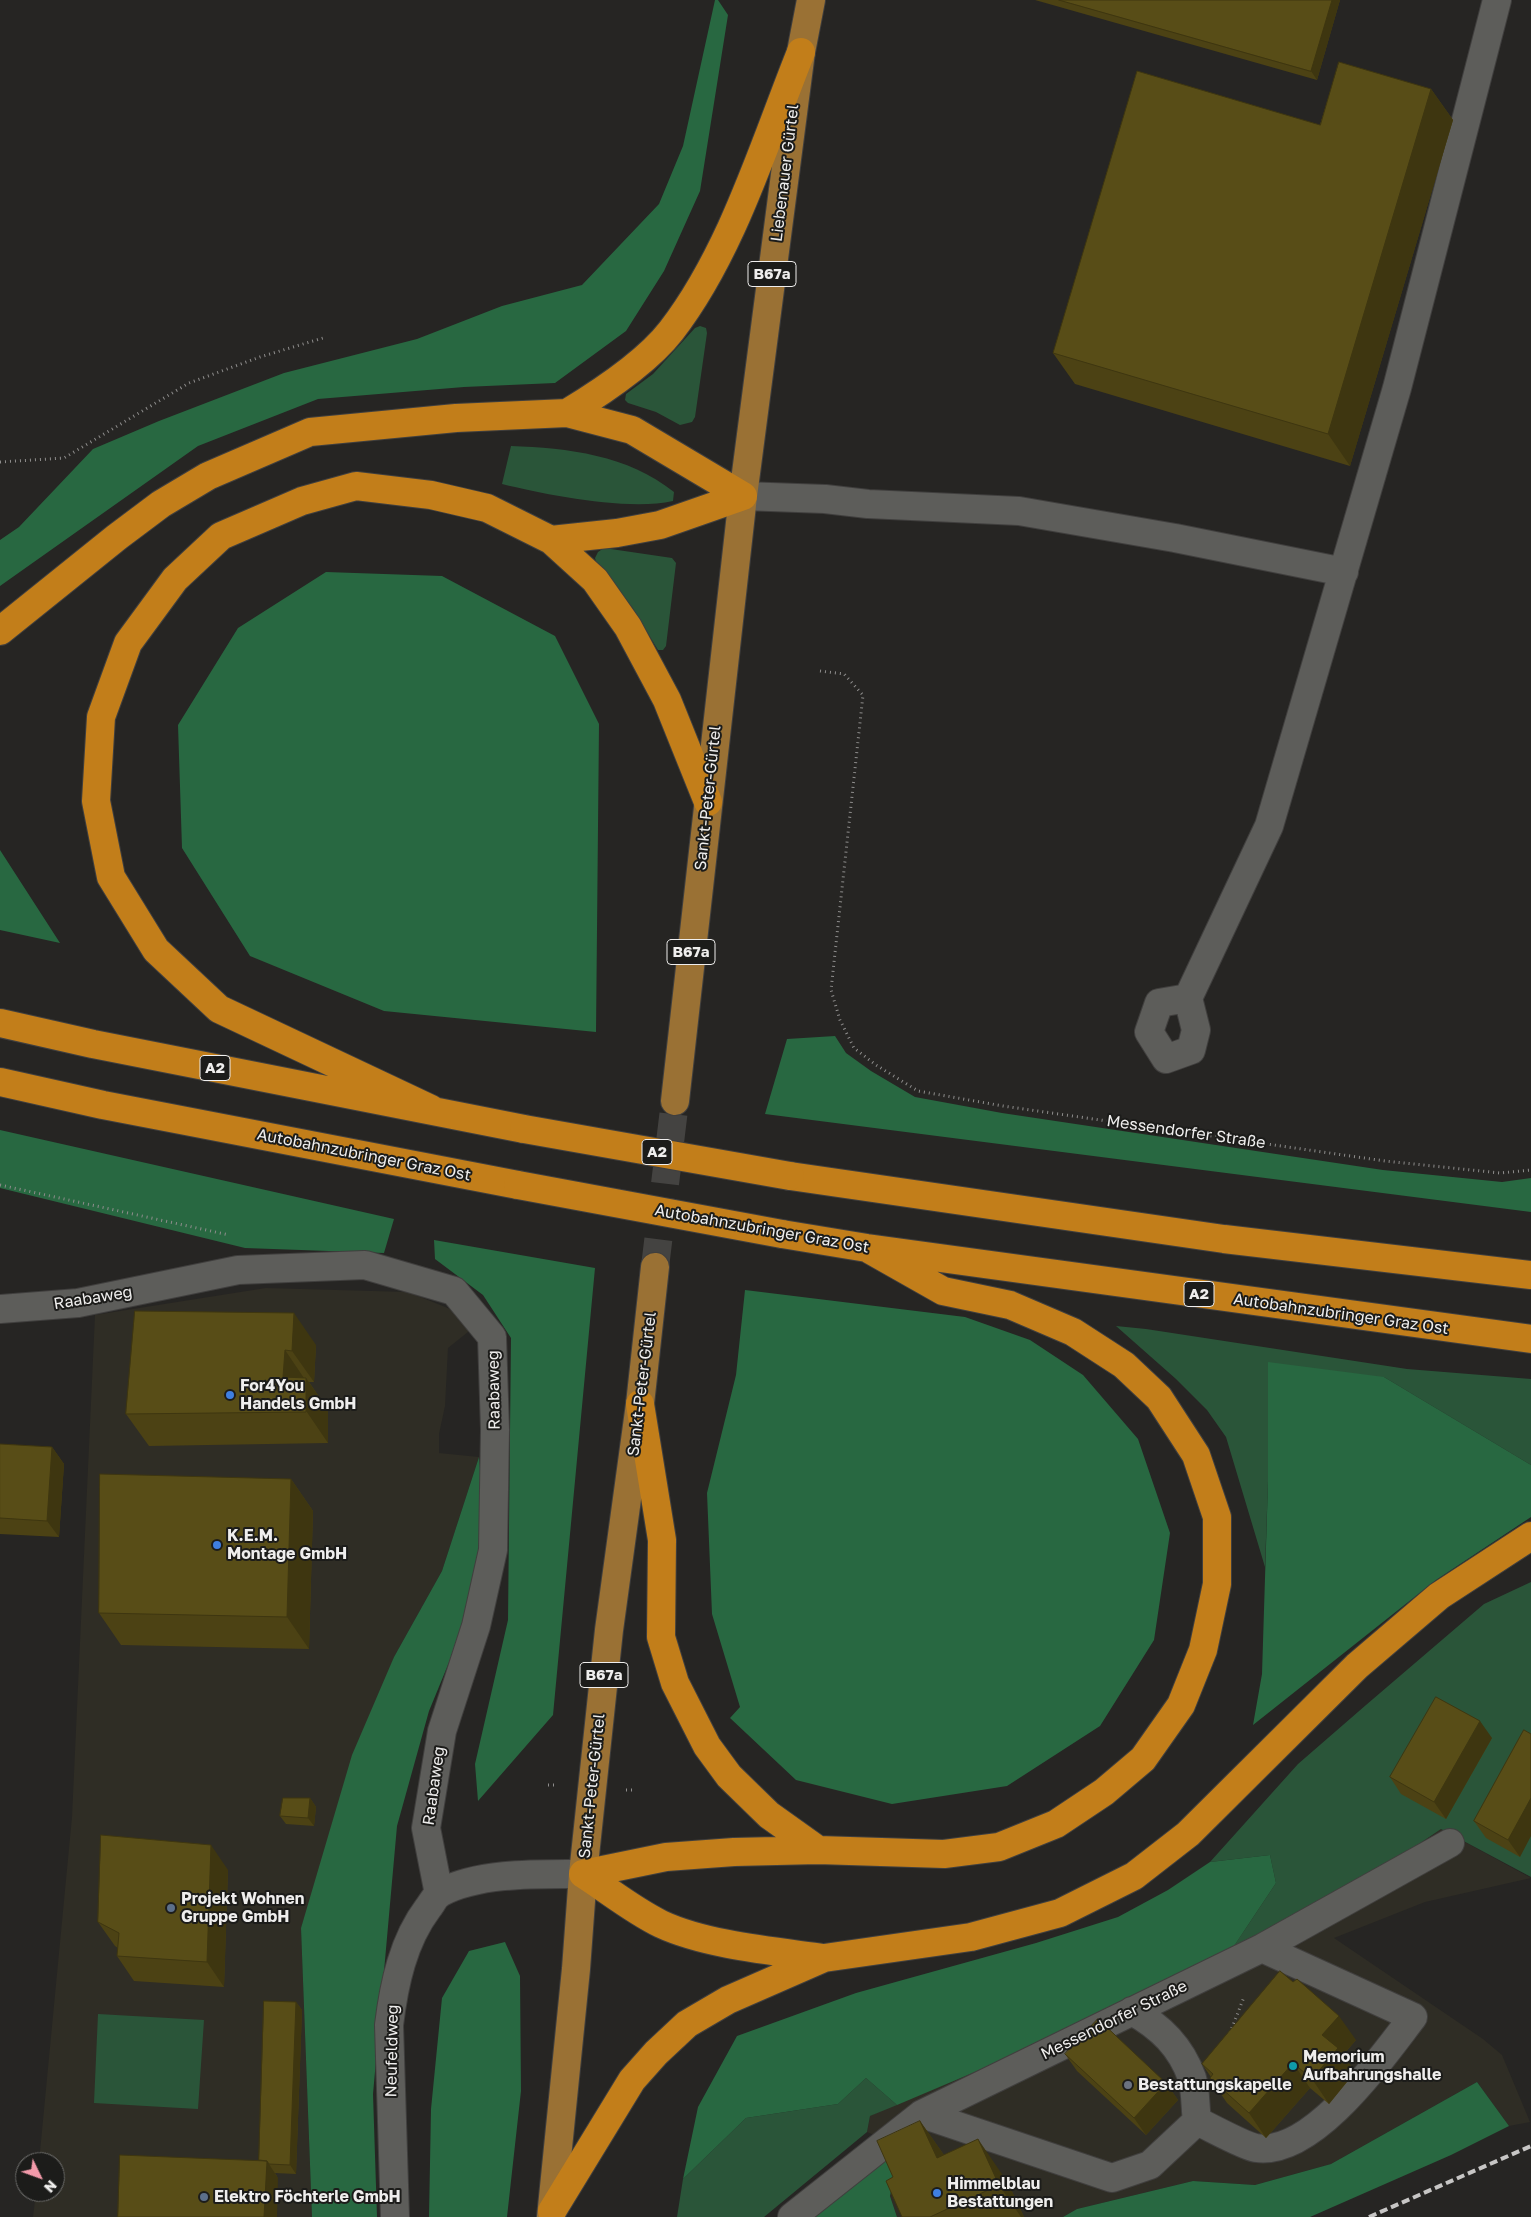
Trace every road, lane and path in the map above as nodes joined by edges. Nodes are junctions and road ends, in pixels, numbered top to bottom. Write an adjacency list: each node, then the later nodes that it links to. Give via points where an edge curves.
1 (811, 0): 3 (main road, Liebenauer Gürtel / B67a)
2 (1497, 0): 9 (street, via 1398,388)
3 (801, 52): 5 (highway, via 731,227 708,274 670,332 602,392); 7 (main road, Liebenauer Gürtel / B67a)
4 (323, 338): 6 (path, via 189,383 64,458)
5 (567, 413): 7 (highway, via 632,430); 10 (highway, via 456,418 310,432 208,476 162,504)
6 (0, 462)
7 (743, 496): 8 (highway, via 660,525); 9 (street, via 1019,511); 12 (main road, Sankt-Peter-Gürtel / B67a)
8 (551, 540): 12 (highway, via 594,580 628,627 667,700); 17 (highway, via 487,508 431,495 356,486 302,501 222,536 175,579 128,642 101,717 96,801 111,876 156,950 219,1009)
9 (1344, 572): 13 (street, via 1269,826)
10 (0, 631)
11 (820, 671): 18 (path, Messendorfer Straße, via 844,674 863,695 831,990 840,1020 854,1048 876,1065 918,1090 1003,1106 1385,1162 1500,1173)
12 (708, 802): 16 (main road, Sankt-Peter-Gürtel / B67a)
13 (1188, 998)
14 (0, 1023): 17 (highway, A2)
15 (0, 1082): 20 (highway, Autobahnzubringer Graz Ost / A2, bridge, via 518,1185)
16 (675, 1101)
17 (431, 1109): 23 (highway, A2, bridge, via 524,1129 790,1176 1224,1239)
18 (1531, 1170)
19 (0, 1185): 22 (path, via 230,1235)
20 (867, 1248): 25 (highway, Autobahnzubringer Graz Ost / A2); 29 (highway, via 943,1291 1010,1305 1073,1332 1124,1365 1160,1398 1196,1456 1217,1517 1217,1584 1203,1650 1182,1704 1143,1759 1104,1792 1056,1824 999,1847 944,1854)
21 (655, 1267): 26 (main road, Sankt-Peter-Gürtel / B67a)
22 (256, 1269): 24 (street, Raabaweg, via 78,1303); 31 (street, Raabaweg, via 365,1265 454,1291 492,1336 495,1430 493,1550 476,1626 442,1731 426,1828)
23 (1531, 1276)
24 (0, 1309)
25 (1531, 1339)
26 (640, 1404): 29 (highway, via 662,1540 661,1637 675,1683 707,1746 729,1776 769,1815); 30 (main road, Sankt-Peter-Gürtel / B67a, via 608,1630)
27 (1531, 1536): 33 (highway, via 1439,1596 1357,1666 1188,1834 1134,1876 1060,1913 972,1937)
28 (1450, 1843): 32 (street, Messendorfer Straße)
29 (818, 1850): 30 (highway, via 666,1857)
30 (583, 1874): 31 (street, via 526,1874 472,1882); 33 (highway, via 661,1924 705,1938 762,1950); 38 (main road, Sankt-Peter-Gürtel / B67a)
31 (438, 1894): 39 (street, Neufeldweg, via 417,1922 407,1946 393,1994 388,2026)
32 (1262, 1948): 34 (street, Messendorfer Straße); 35 (path); 37 (street, via 1413,2017 1368,2075 1315,2129 1285,2145 1256,2148)
33 (824, 1958): 38 (highway, via 736,1996 687,2024 656,2053 632,2080)
34 (1132, 2011): 36 (street, Messendorfer Straße); 37 (street, via 1149,2020 1176,2045 1192,2080)
35 (1228, 2039)
36 (922, 2114): 37 (street, via 1112,2178 1150,2165); 40 (street, Messendorfer Straße)
37 (1197, 2121)
38 (551, 2214)
39 (395, 2217)
40 (792, 2217)

